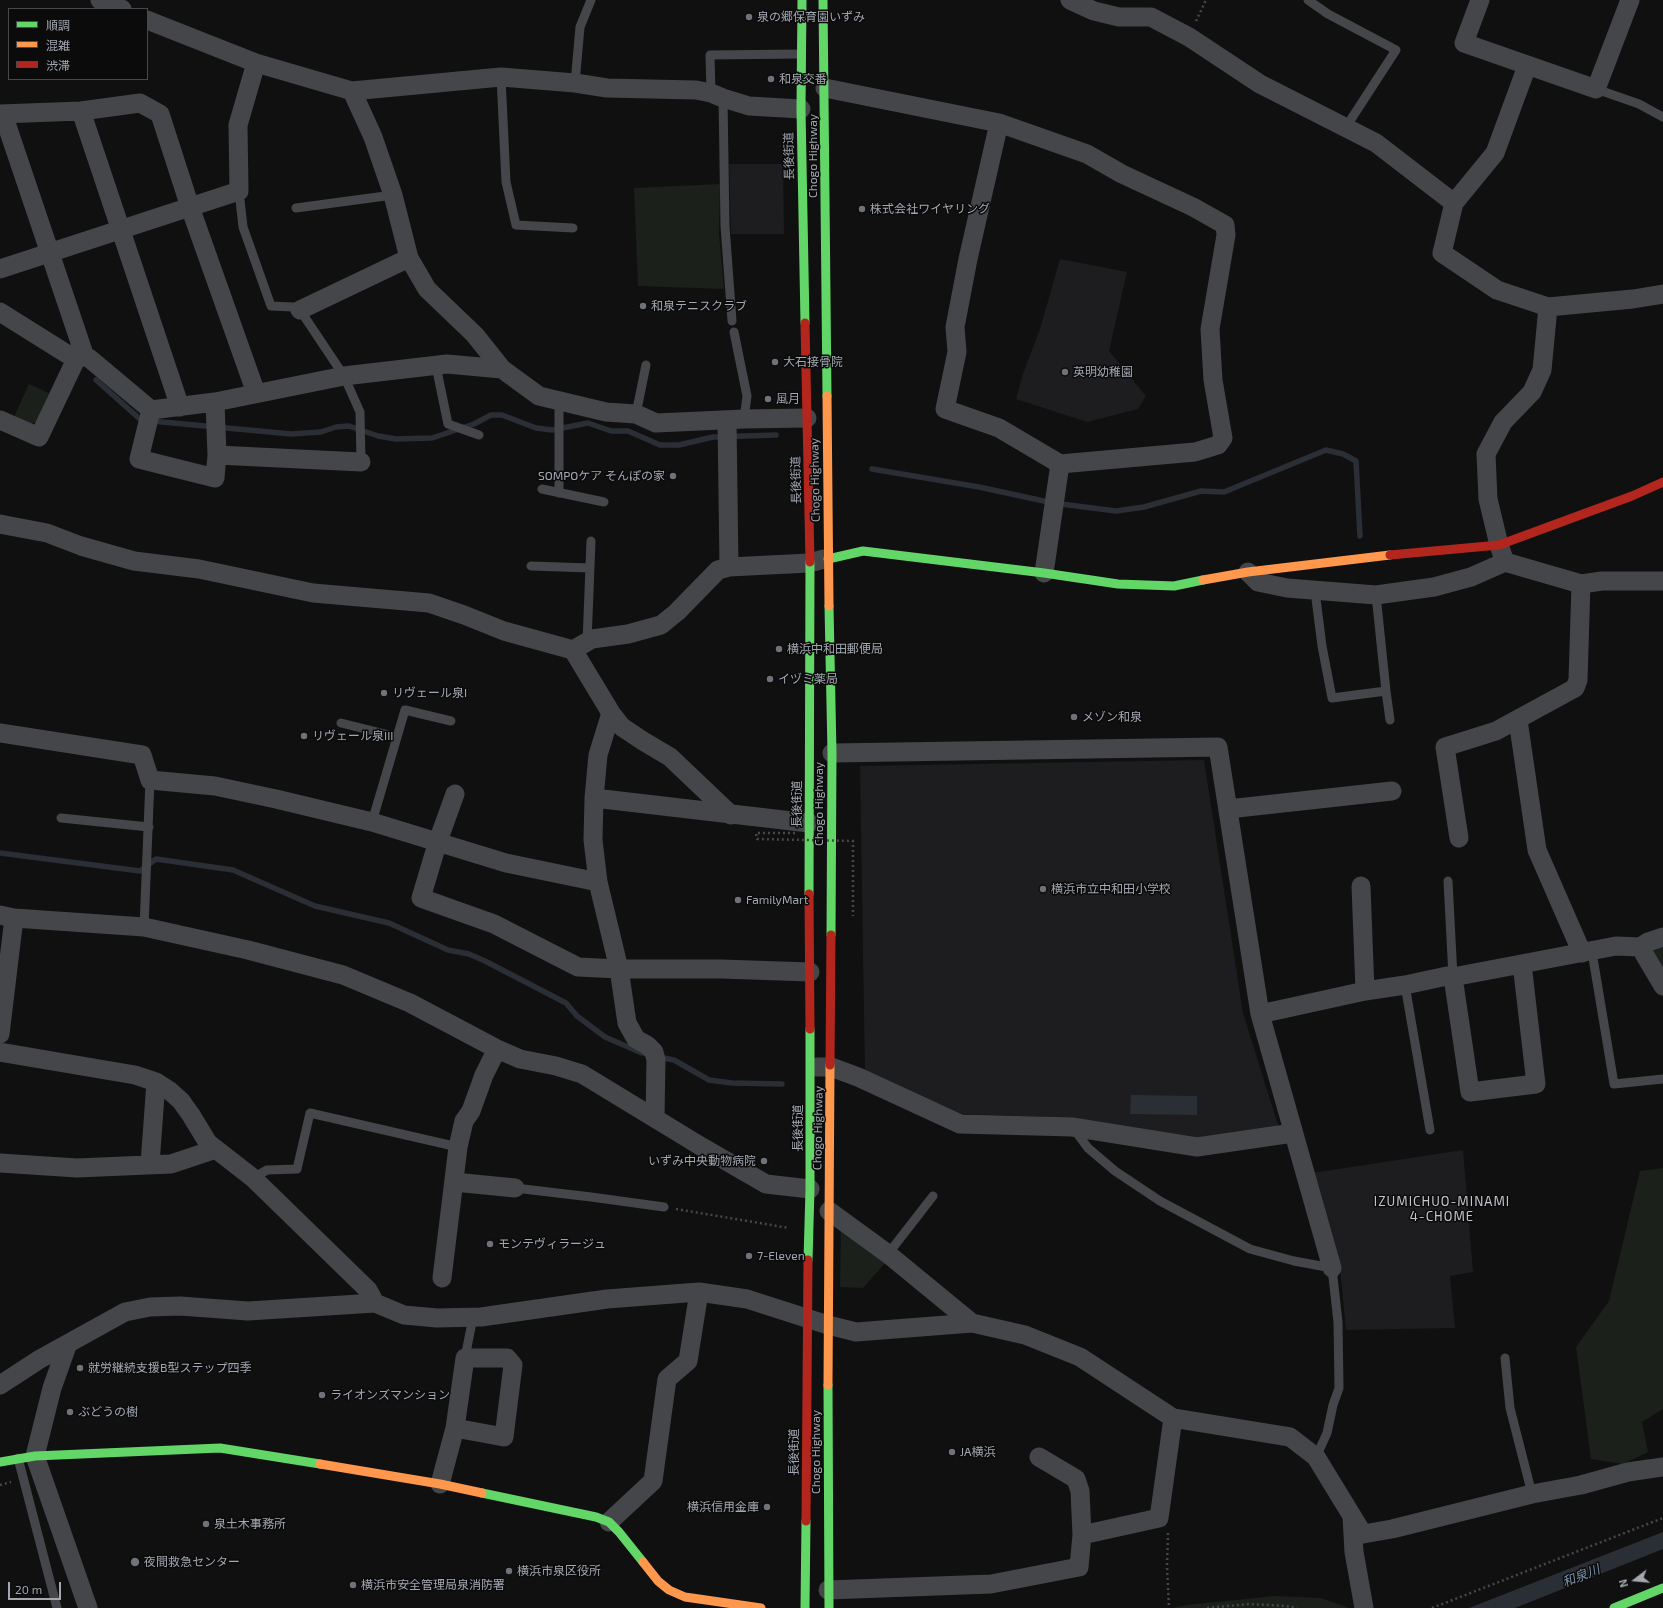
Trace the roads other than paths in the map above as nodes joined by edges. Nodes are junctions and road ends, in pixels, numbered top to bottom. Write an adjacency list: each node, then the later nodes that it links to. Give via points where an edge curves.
1 (100, 0): 9 (street)
2 (591, 0): 15 (lane, via 580,27)
3 (802, 0): 11 (main road, 長後街道)
4 (823, 0): 16 (main road, Chogo Highway)
5 (1070, 0): 25 (street, via 1094,11 1119,16 1151,17 1189,37 1260,84)
6 (1308, 0): 25 (lane, via 1328,14 1396,50)
7 (1480, 0): 13 (street, via 1464,43)
8 (1630, 0): 17 (street)
9 (120, 8)
10 (148, 20): 12 (street)
11 (801, 54): 19 (lane, via 710,55); 20 (main road, 長後街道)
12 (256, 63): 18 (street); 26 (street, via 238,125)
13 (1528, 66): 17 (street); 28 (street, via 1495,153)
14 (501, 77): 15 (street); 18 (street); 31 (lane, via 506,182 516,225)
15 (575, 83): 19 (street, via 607,88 696,90)
16 (825, 88): 24 (street); 67 (main road, Chogo Highway)
17 (1596, 89): 23 (lane, via 1639,104)
18 (352, 91): 27 (street, via 373,137)
19 (717, 95): 20 (street, via 749,106); 40 (lane)
20 (801, 109): 52 (main road, 長後街道)
21 (81, 111): 22 (street); 29 (street, via 140,103 160,114); 32 (street)
22 (2, 114): 33 (street)
23 (1663, 117)
24 (999, 123): 59 (street, via 955,327 957,352 945,409 999,428); 59 (street, via 1087,154 1226,225 1210,329 1214,380 1223,438 1218,445 1195,452)
25 (1346, 127): 28 (street, via 1376,143)
26 (239, 191): 29 (street); 38 (lane, via 243,227 271,306 293,307)
27 (393, 195): 30 (lane); 34 (street)
28 (1454, 202): 37 (street, via 1442,253 1497,290)
29 (190, 207): 32 (street); 47 (street)
30 (296, 208)
31 (573, 228)
32 (121, 229): 33 (street); 49 (street)
33 (50, 252): 35 (street); 42 (street)
34 (409, 258): 38 (street); 45 (street, via 427,289 475,335)
35 (0, 269)
36 (1663, 294): 37 (street)
37 (1548, 307): 66 (street, via 1542,370 1532,392 1503,422 1486,454 1488,499)
38 (300, 310): 46 (lane)
39 (0, 312): 42 (street, via 67,354)
40 (732, 321)
41 (734, 332): 55 (lane, via 747,396)
42 (79, 358): 53 (street); 54 (street, via 38,437)
43 (646, 365): 51 (lane)
44 (436, 366): 45 (street, via 447,364); 46 (street); 56 (lane, via 448,424)
45 (502, 369): 48 (street, via 539,396)
46 (344, 376): 47 (street); 58 (lane, via 360,412)
47 (256, 393): 50 (street)
48 (559, 401): 51 (street, via 606,412); 62 (lane)
49 (180, 407): 50 (street); 53 (street)
50 (216, 409): 57 (street)
51 (636, 414): 55 (street, via 656,423)
52 (807, 418): 55 (street); 68 (main road, 長後街道)
53 (149, 419): 57 (street, via 139,459 215,478)
54 (0, 420)
55 (733, 422): 70 (street, via 728,449)
56 (479, 435)
57 (217, 446): 58 (street)
58 (361, 462)
59 (1060, 464): 73 (street)
60 (1663, 482): 66 (main road)
61 (542, 489): 62 (lane)
62 (558, 492): 63 (lane)
63 (604, 502)
64 (0, 524): 78 (street, via 47,533 82,546 134,560 199,569 313,593 429,604 504,631)
65 (590, 541): 71 (lane)
66 (1502, 553): 72 (main road, via 1382,556); 75 (street); 77 (street, via 1471,577 1434,587)
67 (828, 559): 68 (street); 73 (main road, via 863,551); 87 (main road, Chogo Highway)
68 (809, 563): 70 (street); 97 (main road, 長後街道, via 811,614)
69 (531, 566): 71 (lane)
70 (729, 567): 78 (street, via 718,570 662,625 628,634 592,639)
71 (590, 568): 78 (lane)
72 (1248, 572): 73 (main road, via 1174,586 1118,584); 76 (street, via 1258,582)
73 (1044, 573)
74 (1663, 581): 75 (street, via 1602,581)
75 (1581, 584): 83 (street, via 1576,688)
76 (1315, 591): 77 (street); 79 (lane, via 1332,698)
77 (1376, 594): 79 (lane)
78 (580, 646): 80 (street)
79 (1386, 691): 82 (lane)
80 (610, 713): 91 (street, via 598,755); 93 (street, via 622,727 670,757)
81 (451, 720): 86 (lane, via 405,710)
82 (1390, 720)
83 (1518, 720): 98 (street, via 1496,731 1445,747); 107 (street, via 1537,850)
84 (341, 723): 86 (lane)
85 (0, 733): 88 (street, via 142,755)
86 (397, 738): 95 (lane)
87 (832, 753): 92 (street, via 1218,747); 120 (main road, Chogo Highway)
88 (150, 780): 95 (street, via 215,786); 96 (lane)
89 (1392, 791): 92 (street)
90 (455, 794): 99 (street)
91 (594, 798): 93 (street); 101 (street)
92 (1228, 809): 115 (street)
93 (731, 815): 97 (street)
94 (61, 818): 96 (lane)
95 (372, 822): 99 (street)
96 (149, 827): 104 (lane)
97 (802, 828): 110 (main road, 長後街道)
98 (1459, 838)
99 (438, 841): 101 (street, via 506,863); 109 (street, via 421,898 494,924 578,967)
100 (1448, 881): 111 (lane)
101 (598, 882): 109 (street)
102 (1361, 886): 114 (street)
103 (7, 916): 104 (street); 116 (street)
104 (144, 927): 117 (street, via 248,950 342,975 410,1003)
105 (1663, 937): 106 (street)
106 (1640, 946): 107 (street, via 1616,946); 113 (street)
107 (1587, 952): 108 (street); 121 (lane, via 1614,1084)
108 (1522, 964): 111 (street); 111 (street, via 1536,1084 1470,1092)
109 (619, 969): 110 (street); 123 (street, via 627,1023 636,1039 647,1045 655,1056)
110 (810, 972): 119 (main road, 長後街道)
111 (1453, 977): 112 (street)
112 (1405, 985): 114 (street); 125 (lane)
113 (1663, 986)
114 (1365, 991): 115 (street)
115 (1260, 1014): 126 (street)
116 (0, 1034)
117 (496, 1050): 123 (street, via 520,1059 582,1074); 127 (street, via 471,1111 464,1121)
118 (0, 1052): 122 (street, via 135,1075)
119 (810, 1067): 120 (street); 134 (main road, 長後街道)
120 (831, 1067): 124 (street, via 960,1124); 137 (main road, Chogo Highway)
121 (1663, 1079)
122 (156, 1082): 128 (street, via 181,1101 208,1143); 130 (street)
123 (656, 1118): 134 (street, via 766,1184)
124 (1072, 1127): 126 (street, via 1197,1147); 139 (lane, via 1088,1148 1115,1171 1160,1201 1250,1249)
125 (1430, 1130)
126 (1293, 1133): 139 (street)
127 (458, 1147): 131 (lane, via 310,1113 297,1169 267,1170); 132 (street)
128 (216, 1148): 130 (street, via 171,1164); 131 (street)
129 (0, 1163): 130 (street, via 77,1168)
130 (150, 1164)
131 (253, 1178): 142 (street, via 368,1290)
132 (454, 1182): 133 (street); 140 (street)
133 (515, 1188): 136 (lane)
134 (810, 1189): 144 (main road, 長後街道)
135 (933, 1196): 138 (lane)
136 (664, 1207)
137 (829, 1211): 138 (street); 146 (main road, Chogo Highway)
138 (888, 1254): 145 (street)
139 (1332, 1268): 155 (lane, via 1338,1322 1339,1388 1327,1433)
140 (442, 1278)
141 (699, 1292): 143 (street, via 607,1299); 144 (street, via 746,1299); 161 (street, via 688,1361 666,1379 653,1481)
142 (375, 1303): 143 (street, via 404,1315 437,1318); 147 (street, via 248,1311 180,1306 150,1307 125,1312)
143 (473, 1317): 148 (lane)
144 (807, 1317): 146 (street); 168 (main road, 長後街道)
145 (972, 1324): 146 (street, via 856,1332); 151 (street, via 1025,1335 1080,1357)
146 (828, 1325): 164 (main road, Chogo Highway)
147 (66, 1346): 150 (street, via 40,1359); 153 (street)
148 (465, 1358): 152 (street); 152 (street, via 507,1358 513,1365 504,1437)
149 (1505, 1358): 159 (lane, via 1510,1408)
150 (0, 1385)
151 (1173, 1418): 155 (street, via 1290,1437); 162 (street, via 1159,1518)
152 (454, 1428): 158 (street)
153 (26, 1457): 156 (main road); 158 (main road, via 220,1448); 165 (lane); 166 (street)
154 (1039, 1457): 162 (street, via 1076,1479 1080,1491)
155 (1316, 1457): 160 (street)
156 (0, 1462)
157 (1663, 1467): 159 (street, via 1628,1472 1581,1485)
158 (440, 1484): 161 (main road, via 596,1517)
159 (1532, 1494): 160 (street, via 1363,1534)
160 (1352, 1517): 169 (street, via 1354,1552)
161 (609, 1522): 167 (main road, via 658,1581 669,1590 685,1597)
162 (1082, 1535): 164 (street, via 1080,1567 991,1584)
163 (1663, 1588): 170 (main road)
164 (829, 1599)
165 (58, 1608)
166 (88, 1608)
167 (761, 1608)
168 (805, 1608)
169 (1364, 1608)
170 (1614, 1608)

